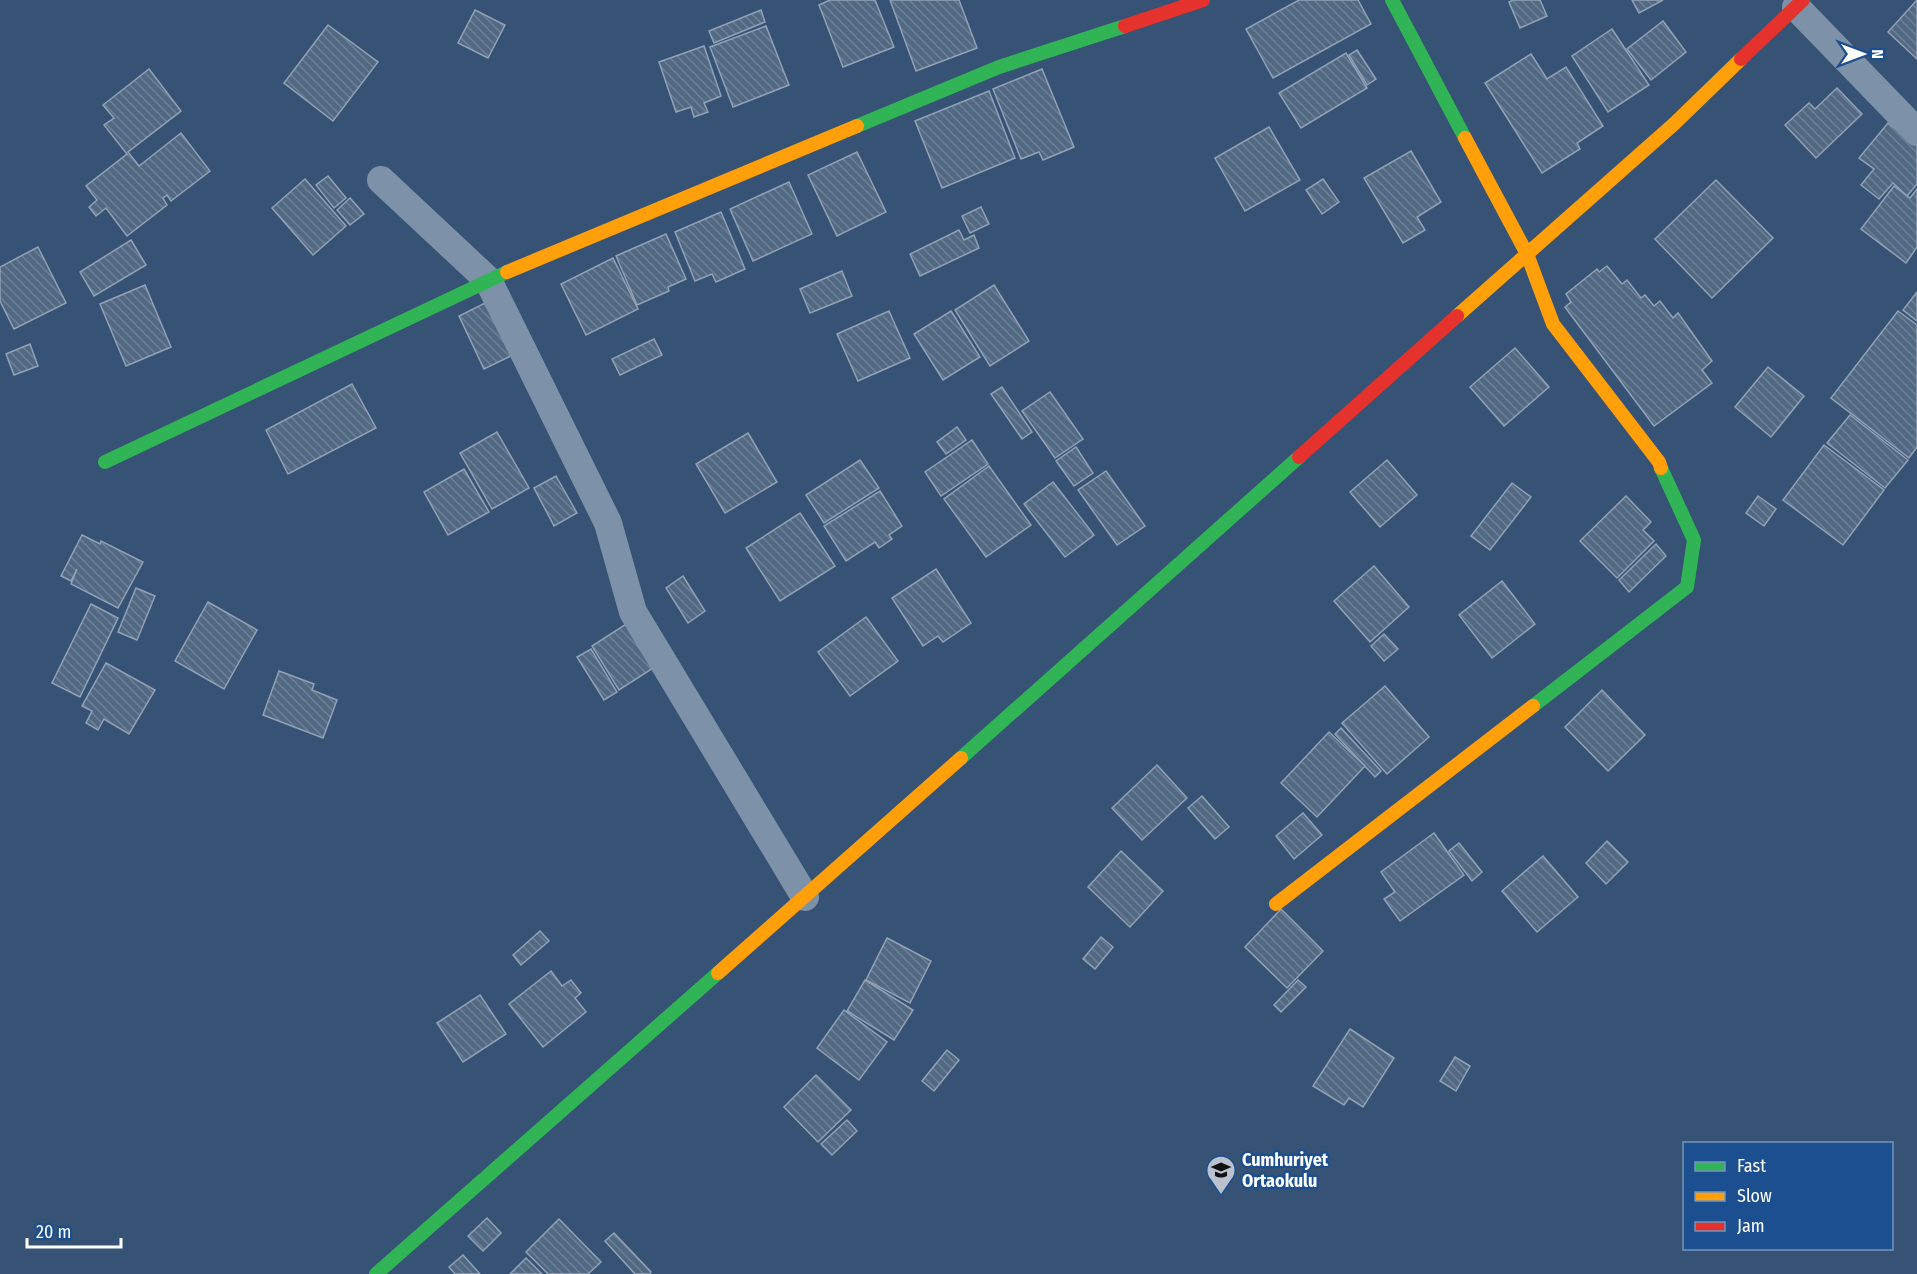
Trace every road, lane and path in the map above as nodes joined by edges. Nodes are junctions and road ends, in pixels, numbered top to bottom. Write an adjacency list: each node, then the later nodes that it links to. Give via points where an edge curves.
1 (1203, 0): 7 (street, via 999,67)
2 (1392, 0): 6 (street)
3 (1800, 4): 4 (street); 6 (street, via 1674,124)
4 (1917, 132)
5 (381, 180): 7 (street)
6 (1527, 254): 9 (street); 10 (street, via 1553,324 1659,462 1694,540 1687,587)
7 (488, 280): 8 (street); 9 (street, via 608,523 633,612)
8 (105, 462)
9 (805, 897): 11 (street)
10 (1276, 904)
11 (376, 1274)

